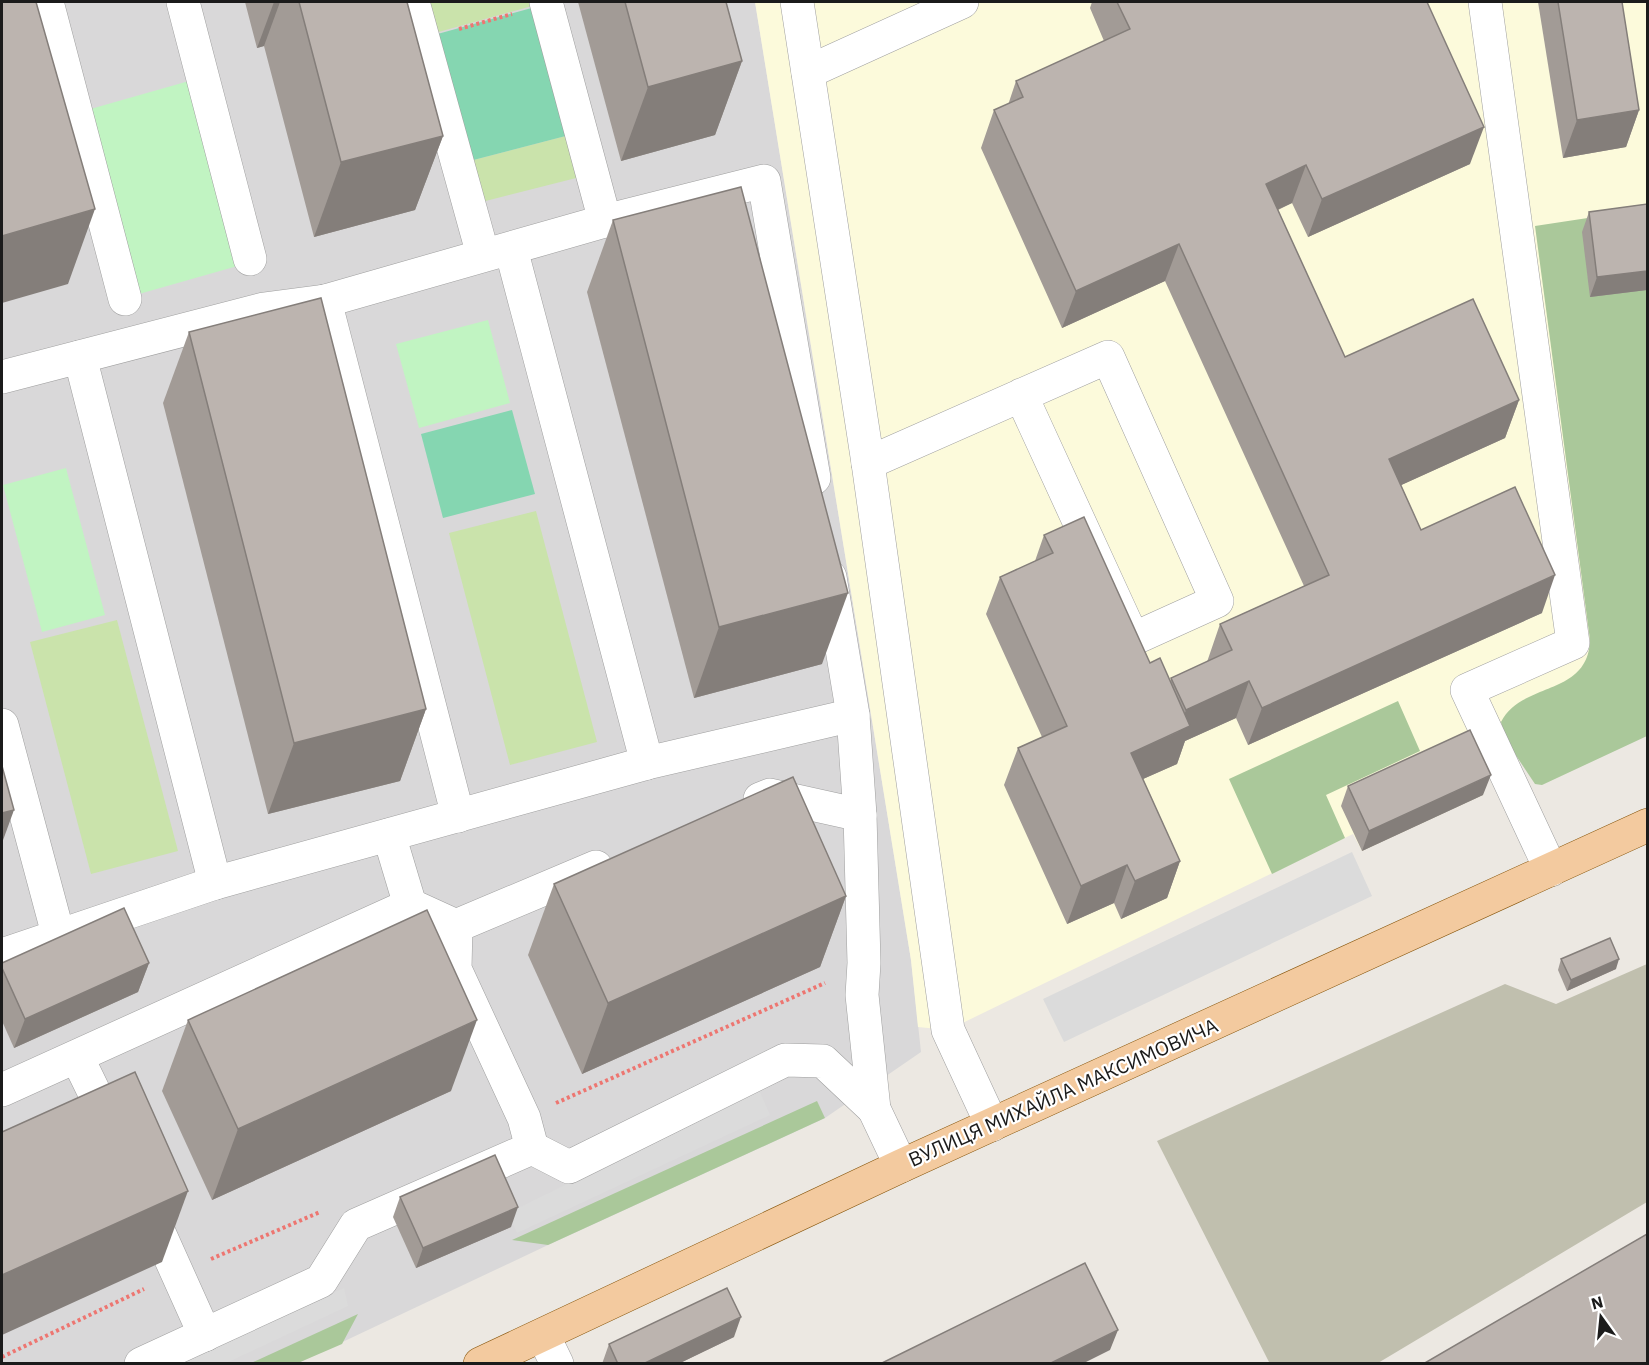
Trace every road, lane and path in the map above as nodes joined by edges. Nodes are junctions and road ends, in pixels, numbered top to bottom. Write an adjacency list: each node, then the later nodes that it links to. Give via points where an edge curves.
1 (47, 2): 13 (street)
2 (183, 2): 12 (street)
3 (413, 2): 8 (street)
4 (797, 2): 9 (street)
5 (962, 2): 9 (street)
6 (1485, 2): 30 (street, via 1573,643 1467,690)
7 (546, 3): 8 (path); 10 (street)
8 (423, 38): 11 (street)
9 (808, 72): 18 (street)
10 (604, 221): 11 (street); 19 (street, via 764,181)
11 (497, 252): 14 (street); 23 (street)
12 (250, 259)
13 (125, 299)
14 (325, 301): 15 (street, via 264,309); 26 (street)
15 (80, 357): 16 (street); 31 (street)
16 (2, 377)
17 (1021, 395): 17 (street, via 1108,357 1217,601 1133,639); 18 (street)
18 (868, 463): 39 (street, via 948,1030)
19 (818, 506)
20 (826, 552): 21 (street)
21 (853, 715): 23 (street); 25 (street)
22 (2, 725): 34 (street)
23 (647, 763): 26 (street)
24 (737, 809): 25 (street, via 770,795)
25 (860, 814): 38 (street, via 862,995)
26 (458, 816): 28 (street)
27 (1647, 825): 30 (main road, ВУЛИЦЯ МИХАЙЛА МАКСИМОВИЧА)
28 (388, 835): 31 (street); 32 (street)
29 (629, 854): 33 (street)
30 (1551, 870): 39 (main road, ВУЛИЦЯ МИХАЙЛА МАКСИМОВИЧА)
31 (215, 883): 34 (street)
32 (410, 904): 33 (street); 36 (street)
33 (456, 926): 40 (street, via 455,969 524,1118)
34 (58, 934): 35 (street)
35 (2, 955)
36 (76, 1057): 37 (street); 42 (street)
37 (2, 1090)
38 (874, 1109): 40 (street, via 823,1061 785,1059 569,1167); 41 (street)
39 (992, 1125): 41 (main road, ВУЛИЦЯ МИХАЙЛА МАКСИМОВИЧА)
40 (532, 1148): 42 (street, via 356,1225 321,1281)
41 (901, 1166): 43 (main road, ВУЛИЦЯ МИХАЙЛА МАКСИМОВИЧА)
42 (205, 1335): 44 (street)
43 (550, 1349): 45 (main road, ВУЛИЦЯ МИХАЙЛА МАКСИМОВИЧА)
44 (141, 1364)
45 (480, 1364)

